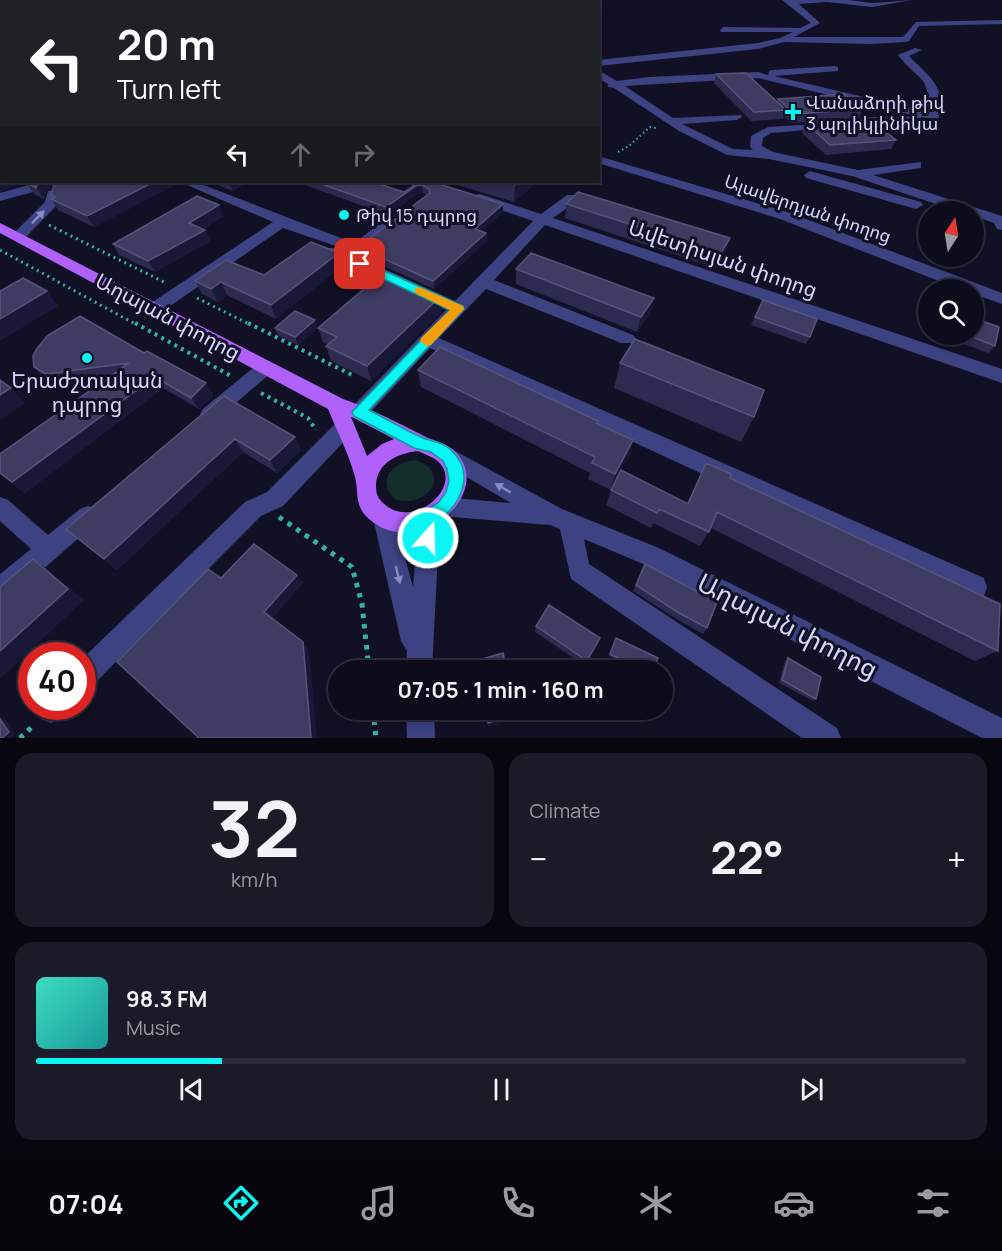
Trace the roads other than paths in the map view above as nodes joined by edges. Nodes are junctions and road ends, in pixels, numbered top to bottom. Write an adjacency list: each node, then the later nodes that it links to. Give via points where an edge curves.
1 (908, 0): 3 (street)
2 (789, 1): 3 (street); 7 (street, via 816,23)
3 (872, 5): 4 (street)
4 (911, 10)
5 (1002, 22): 8 (street, via 916,24 906,39)
6 (724, 30): 7 (street)
7 (802, 30): 8 (street)
8 (783, 40): 10 (street)
9 (918, 50): 17 (street, via 903,56 927,76 934,97)
10 (600, 63)
11 (835, 69): 13 (street)
12 (600, 74): 15 (street)
13 (758, 75): 15 (street, via 649,80); 17 (street)
14 (600, 83): 15 (street)
15 (617, 86): 18 (street)
16 (737, 117): 18 (street)
17 (934, 117): 19 (street)
18 (672, 121): 21 (street)
19 (865, 123)
20 (836, 125): 22 (street, via 768,130 757,136 756,147)
21 (731, 152): 22 (street); 32 (street)
22 (769, 155): 25 (street)
23 (600, 160): 40 (street, Ալավերդյան փողոց, via 785,216)
24 (917, 165): 25 (street)
25 (855, 173): 36 (street)
26 (188, 183): 37 (street)
27 (39, 186): 30 (street)
28 (461, 192): 33 (street, Ավետիսյան փողոց)
29 (54, 194): 38 (street, one-way to 29, via 51,203)
30 (0, 197)
31 (572, 198): 33 (street)
32 (918, 206)
33 (544, 218): 39 (street); 46 (street, Ավետիսյան փողոց)
34 (984, 218): 36 (street)
35 (393, 220): 37 (street, via 356,249)
36 (1001, 221)
37 (283, 222): 41 (street); 42 (street, via 302,237)
38 (6, 232): 41 (main road, Աղայան փողոց)
39 (484, 282): 42 (street); 43 (street)
40 (1002, 299)
41 (154, 309): 45 (main road, Աղայան փողոց)
42 (458, 309): 44 (street)
43 (627, 339)
44 (427, 340): 47 (street); 58 (street)
45 (265, 368): 47 (main road, Աղայան փողոց, via 336,404); 48 (street)
46 (1002, 376)
47 (352, 419): 49 (main road); 51 (main road, Աղայան փողոց); 62 (street, via 275,499 253,508)
48 (192, 429)
49 (420, 443): 50 (main road, via 436,447); 51 (main road, via 402,444 386,451 373,462)
50 (448, 456): 54 (main road, via 457,481 453,495); 56 (street, Աղայան փողոց, one-way to 50)
51 (365, 477): 55 (main road, via 364,493 371,507)
52 (102, 505): 57 (street)
53 (0, 507): 57 (street)
54 (437, 512): 55 (main road, via 414,522 398,523); 56 (street, Աղայան փողոց); 61 (street)
55 (384, 518): 60 (street, one-way to 60)
56 (562, 519): 64 (street, Աղայան փողոց, via 651,556); 66 (street, via 579,571)
57 (48, 550): 59 (street)
58 (975, 587)
59 (0, 590)
60 (417, 660)
61 (418, 660)
62 (96, 664)
63 (421, 720): 65 (street)
64 (1002, 733)
65 (422, 738)
66 (827, 738)

